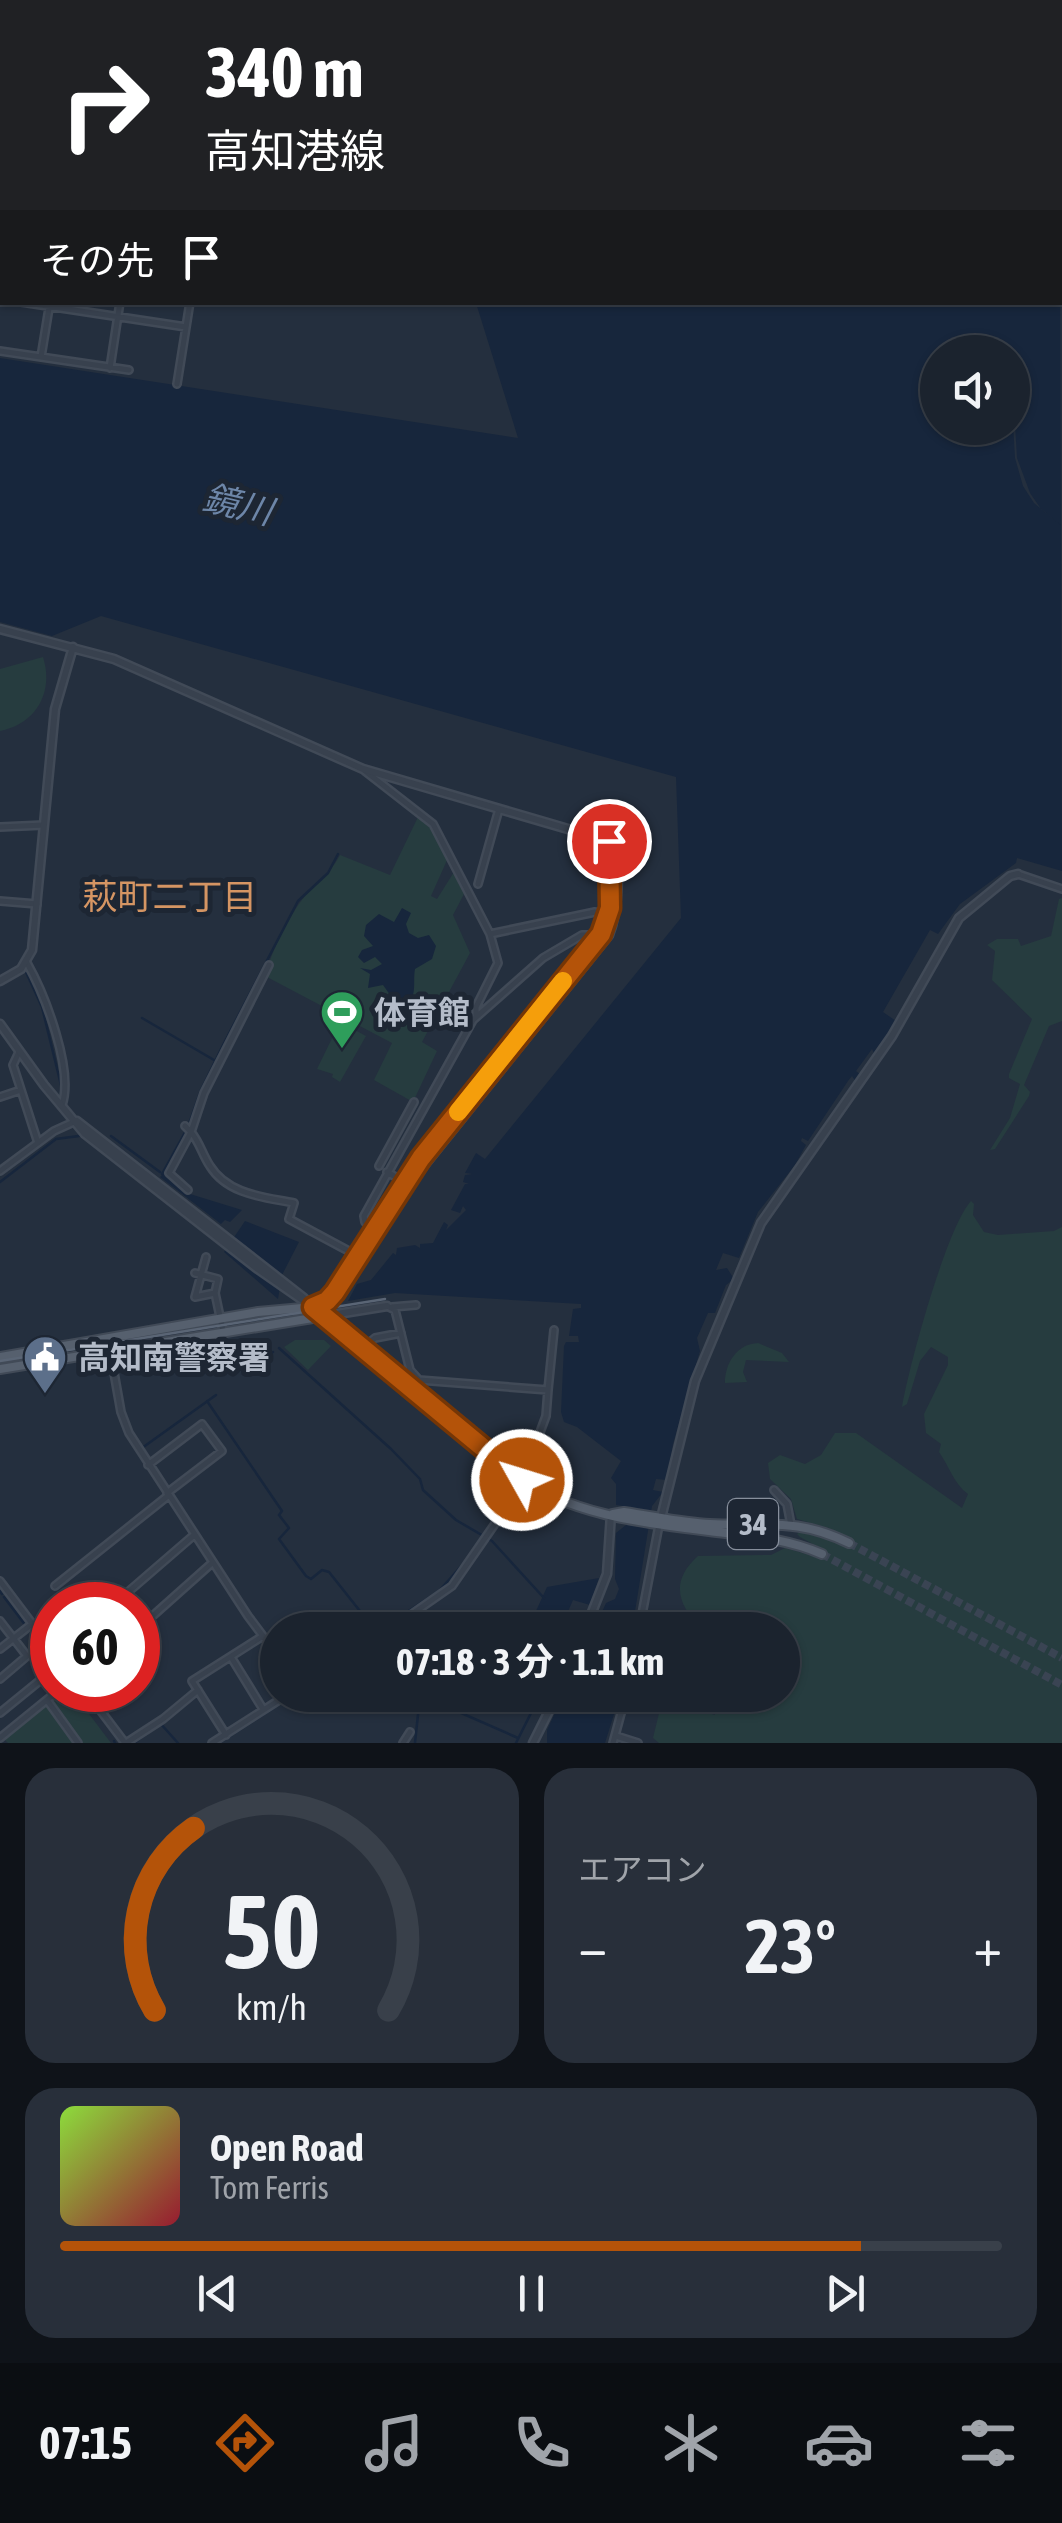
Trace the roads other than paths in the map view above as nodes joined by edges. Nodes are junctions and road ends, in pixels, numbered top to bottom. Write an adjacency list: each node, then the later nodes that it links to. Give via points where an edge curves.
1 (49, 305): 8 (street)
2 (54, 305): 5 (street)
3 (119, 305): 5 (street)
4 (190, 305): 6 (street)
5 (117, 317): 6 (street); 9 (street)
6 (186, 327): 11 (street)
7 (0, 351): 8 (street)
8 (42, 357): 9 (street)
9 (110, 368): 10 (street)
10 (129, 370)
11 (177, 384)
12 (0, 629): 13 (street)
13 (73, 647): 14 (street, via 172,683); 16 (street, via 57,694)
14 (363, 769): 15 (street); 25 (street, via 433,824)
15 (500, 808): 18 (street); 20 (street)
16 (44, 825): 17 (street); 23 (street)
17 (0, 827)
18 (609, 841): 24 (main road, via 616,849)
19 (1018, 874): 21 (street); 75 (street, via 959,918 892,1036 760,1223 694,1381)
20 (478, 884)
21 (1062, 890)
22 (0, 901): 23 (street)
23 (37, 904): 27 (street)
24 (612, 917): 25 (street, via 594,912); 26 (main road)
25 (490, 934): 30 (street, via 498,962)
26 (605, 935): 30 (street, via 582,935 543,958); 44 (main road)
27 (26, 963): 29 (street); 36 (street, via 50,1015 66,1090)
28 (269, 965): 38 (street)
29 (0, 981)
30 (476, 1016): 41 (street)
31 (0, 1024): 32 (street)
32 (19, 1051): 33 (street, via 13,1065); 36 (street)
33 (21, 1090): 34 (street); 39 (street)
34 (0, 1097)
35 (414, 1102): 41 (street, via 376,1164)
36 (62, 1105): 37 (street)
37 (76, 1121): 39 (street); 43 (street); 47 (street, via 114,1159)
38 (188, 1129): 42 (street); 48 (street, via 223,1180 262,1199 294,1203 289,1219)
39 (38, 1143): 40 (street)
40 (0, 1171)
41 (388, 1172): 44 (street); 46 (street, via 364,1216)
42 (168, 1174): 43 (street); 45 (street)
43 (161, 1182): 47 (street)
44 (407, 1184): 46 (main road); 58 (main road)
45 (188, 1190)
46 (374, 1230): 48 (main road)
47 (229, 1242): 51 (street)
48 (358, 1256): 56 (main road, via 330,1297)
49 (206, 1258): 50 (street)
50 (198, 1274): 53 (street, via 218,1279); 53 (street, via 195,1297)
51 (280, 1282): 52 (street); 56 (street)
52 (287, 1290): 56 (street); 57 (street)
53 (215, 1293): 59 (street)
54 (416, 1305): 55 (street)
55 (390, 1306): 58 (street); 62 (street)
56 (313, 1307): 57 (main road); 58 (main road, 34)
57 (282, 1309): 59 (main road)
58 (325, 1316): 61 (main road); 64 (main road, 34)
59 (221, 1318): 61 (street); 63 (main road)
60 (554, 1330): 69 (street)
61 (224, 1332): 63 (main road)
62 (401, 1333): 64 (street, via 375,1338); 67 (street)
63 (109, 1345): 65 (main road); 66 (main road); 70 (street, via 124,1424)
64 (364, 1348): 68 (main road, 34)
65 (0, 1357)
66 (0, 1369)
67 (419, 1380): 68 (street); 69 (street)
68 (412, 1389): 71 (main road, 34)
69 (548, 1390): 71 (street, via 546,1416)
70 (148, 1465): 73 (street); 73 (street, via 202,1424 222,1451)
71 (522, 1480): 74 (main road, 34, via 568,1504); 87 (street, via 452,1586)
72 (774, 1490): 76 (street, via 787,1504)
73 (168, 1494): 77 (street); 82 (street)
74 (611, 1514): 75 (main road, 34); 88 (street, via 607,1573)
75 (657, 1520): 76 (main road, 34); 79 (main road, 34, via 776,1538); 89 (street)
76 (791, 1525): 78 (main road, 34, via 821,1529)
77 (194, 1534): 80 (street); 83 (street)
78 (849, 1543)
79 (822, 1554)
80 (212, 1563): 86 (street); 93 (street)
81 (0, 1580): 84 (street)
82 (60, 1582)
83 (139, 1582)
84 (8, 1592): 85 (street); 90 (street)
85 (0, 1597)
86 (160, 1609)
87 (415, 1612)
88 (592, 1612)
89 (642, 1612)
90 (30, 1621)
91 (1, 1625): 94 (street)
92 (30, 1626): 94 (street)
93 (260, 1632)
94 (14, 1638): 96 (street); 98 (street, via 27,1656)
95 (260, 1638): 97 (street)
96 (0, 1649)
97 (231, 1656): 100 (street, via 192,1681); 101 (street)
98 (0, 1679)
99 (30, 1688): 108 (street)
100 (198, 1690): 110 (street); 115 (street)
101 (260, 1703)
102 (32, 1712): 111 (street)
103 (56, 1712): 114 (street)
104 (102, 1712): 115 (street)
105 (261, 1712): 110 (street)
106 (549, 1712): 113 (street)
107 (622, 1712): 112 (street)
108 (0, 1713)
109 (410, 1732): 117 (street)
110 (226, 1734): 116 (street)
111 (0, 1738)
112 (615, 1739): 118 (street)
113 (536, 1741)
114 (78, 1743)
115 (125, 1743)
116 (212, 1743)
117 (404, 1743)
118 (638, 1743)

